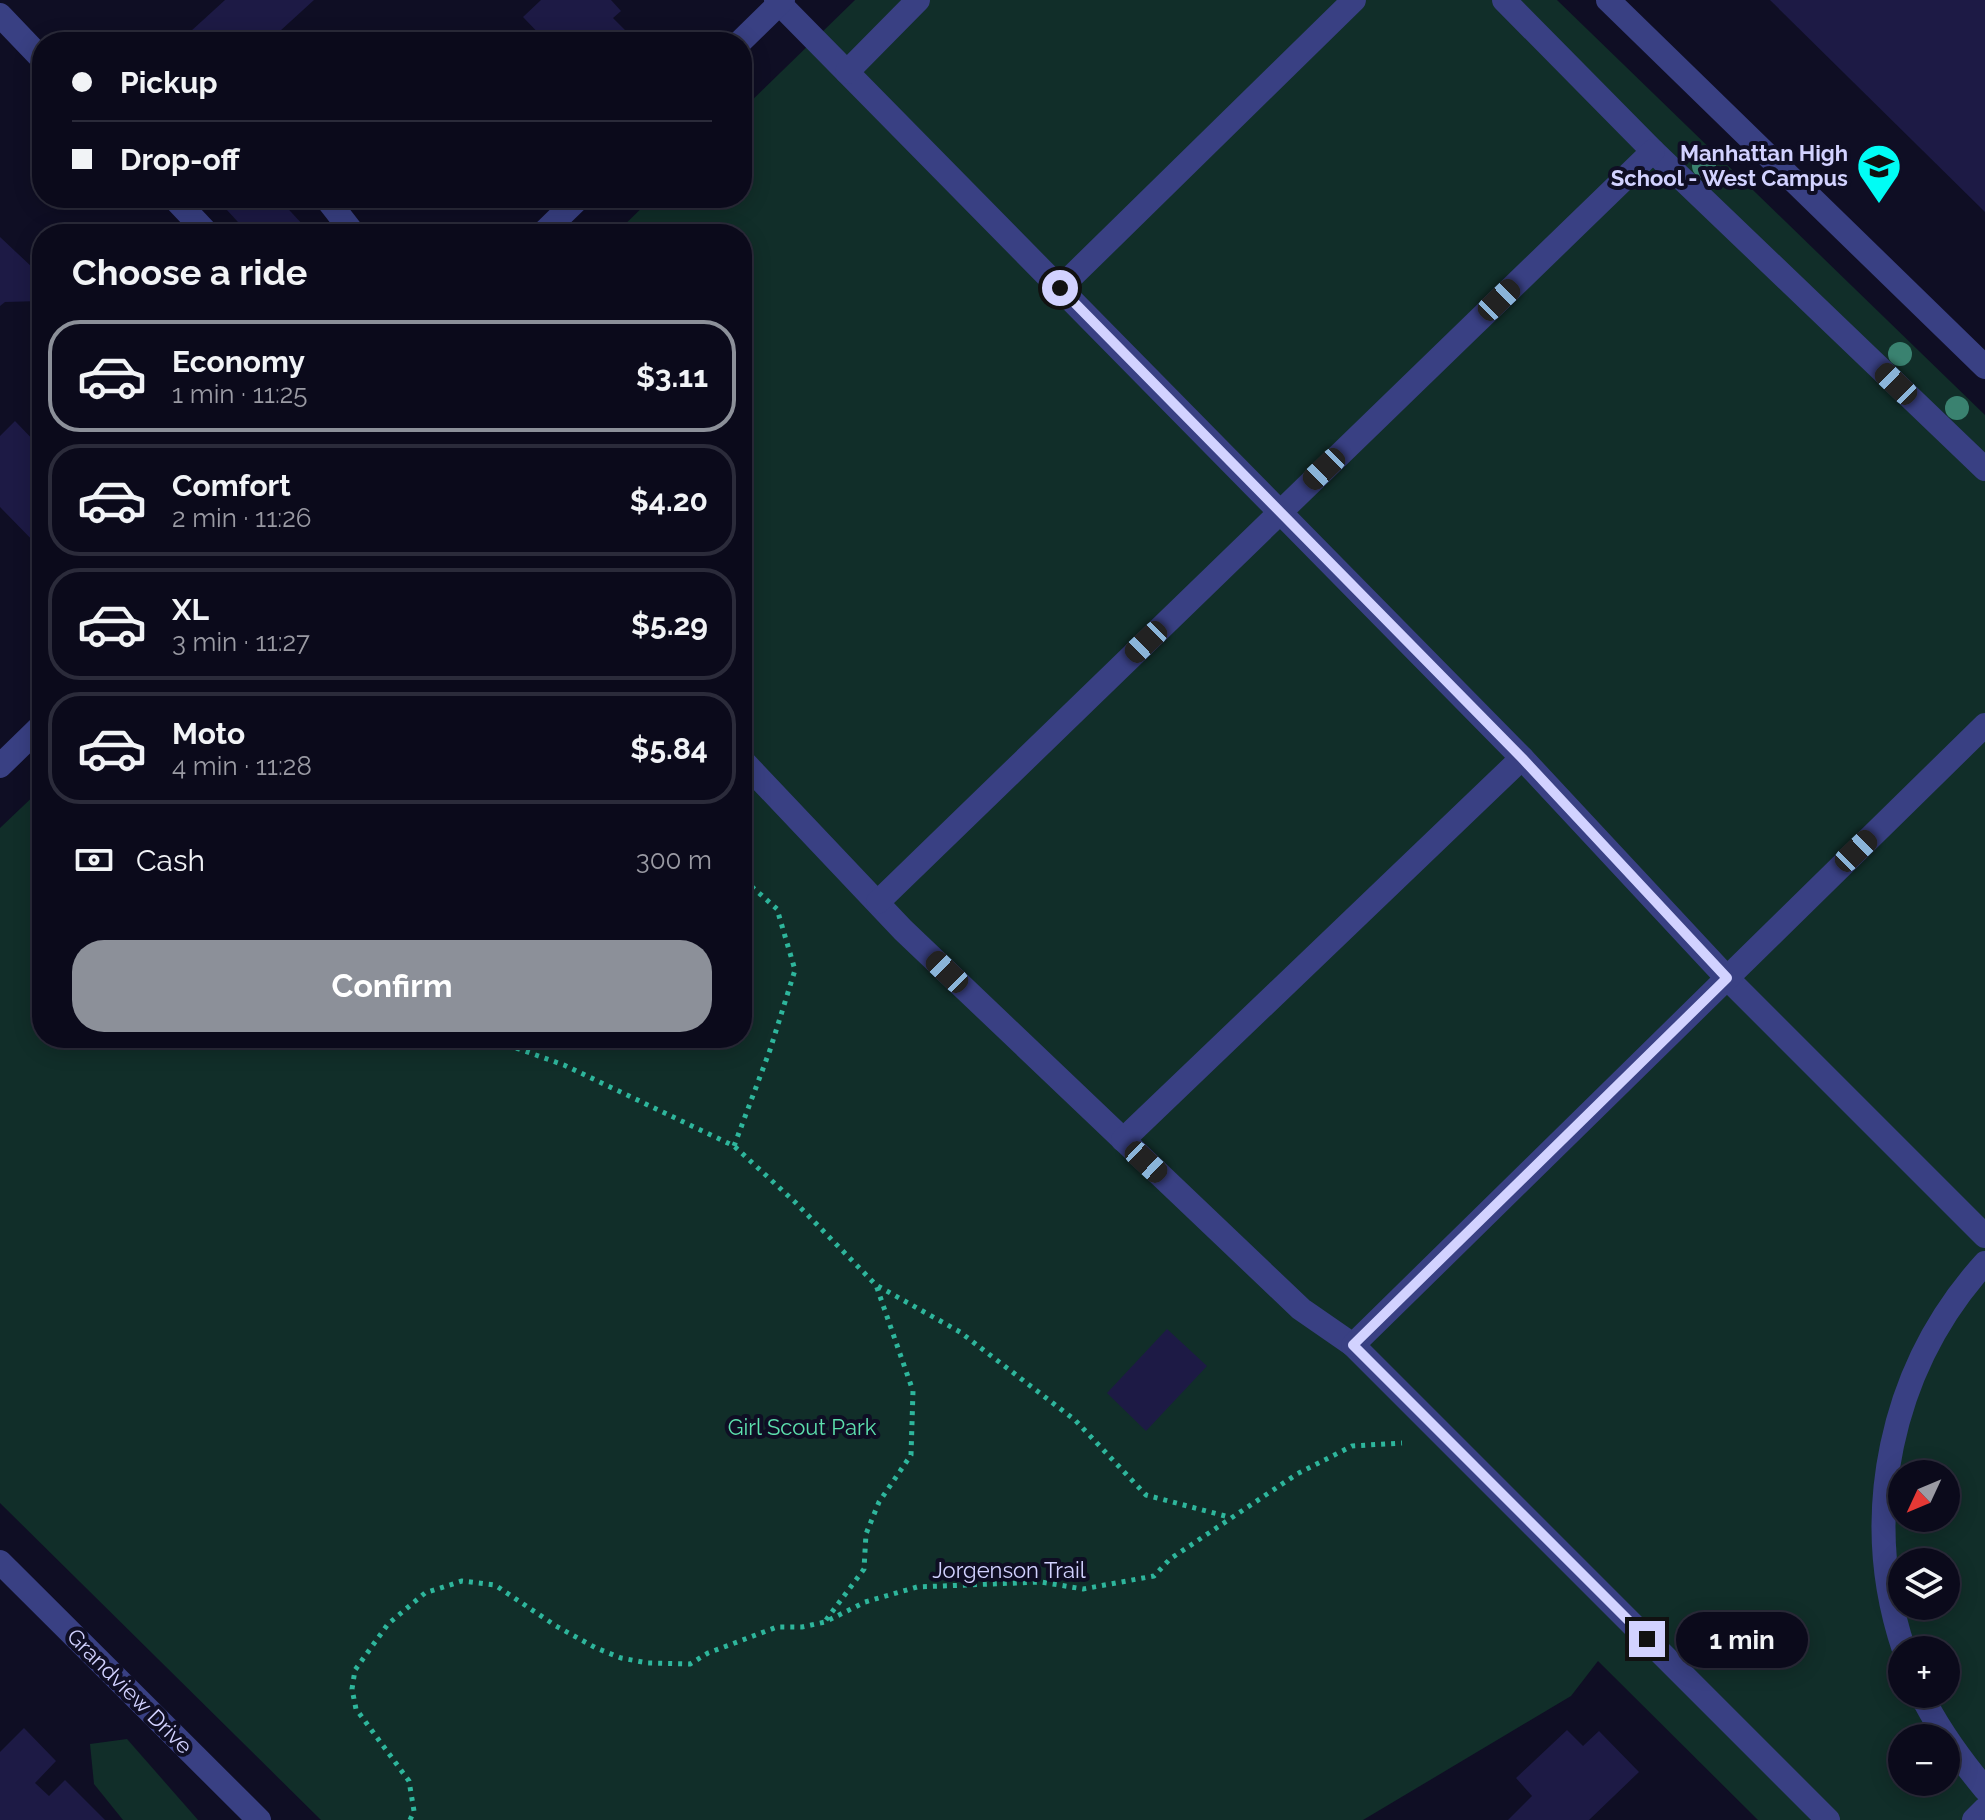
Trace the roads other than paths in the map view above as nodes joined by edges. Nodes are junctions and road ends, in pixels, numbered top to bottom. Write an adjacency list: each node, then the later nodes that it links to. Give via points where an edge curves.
1 (918, 0): 9 (street)
2 (1354, 0): 15 (street)
3 (1504, 0): 10 (street)
4 (1608, 0): 16 (street)
5 (780, 1): 7 (street); 9 (street)
6 (0, 15): 8 (street)
7 (750, 32)
8 (32, 49)
9 (847, 72): 15 (street)
10 (1653, 151): 17 (street); 18 (street)
11 (183, 208): 13 (street)
12 (334, 208): 14 (street)
13 (199, 224)
14 (346, 224)
15 (1060, 288): 18 (street)
16 (1985, 367)
17 (1985, 469)
18 (1280, 512): 21 (street); 24 (street)
19 (1985, 725): 25 (street)
20 (32, 738): 22 (street)
21 (1522, 758): 25 (street); 26 (street)
22 (0, 766)
23 (752, 770): 24 (street)
24 (878, 902): 26 (street)
25 (1727, 978): 27 (street); 29 (street)
26 (1123, 1140): 29 (street, via 1301,1309)
27 (1985, 1236)
28 (1985, 1263): 31 (street, via 1936,1328 1897,1421 1883,1522 1885,1573)
29 (1353, 1345): 36 (street)
30 (0, 1562): 35 (street, Grandview Drive)
31 (1899, 1636)
32 (1928, 1708): 33 (street)
33 (1985, 1789)
34 (1985, 1809): 37 (street)
35 (259, 1820)
36 (1828, 1820)
37 (1974, 1820)

